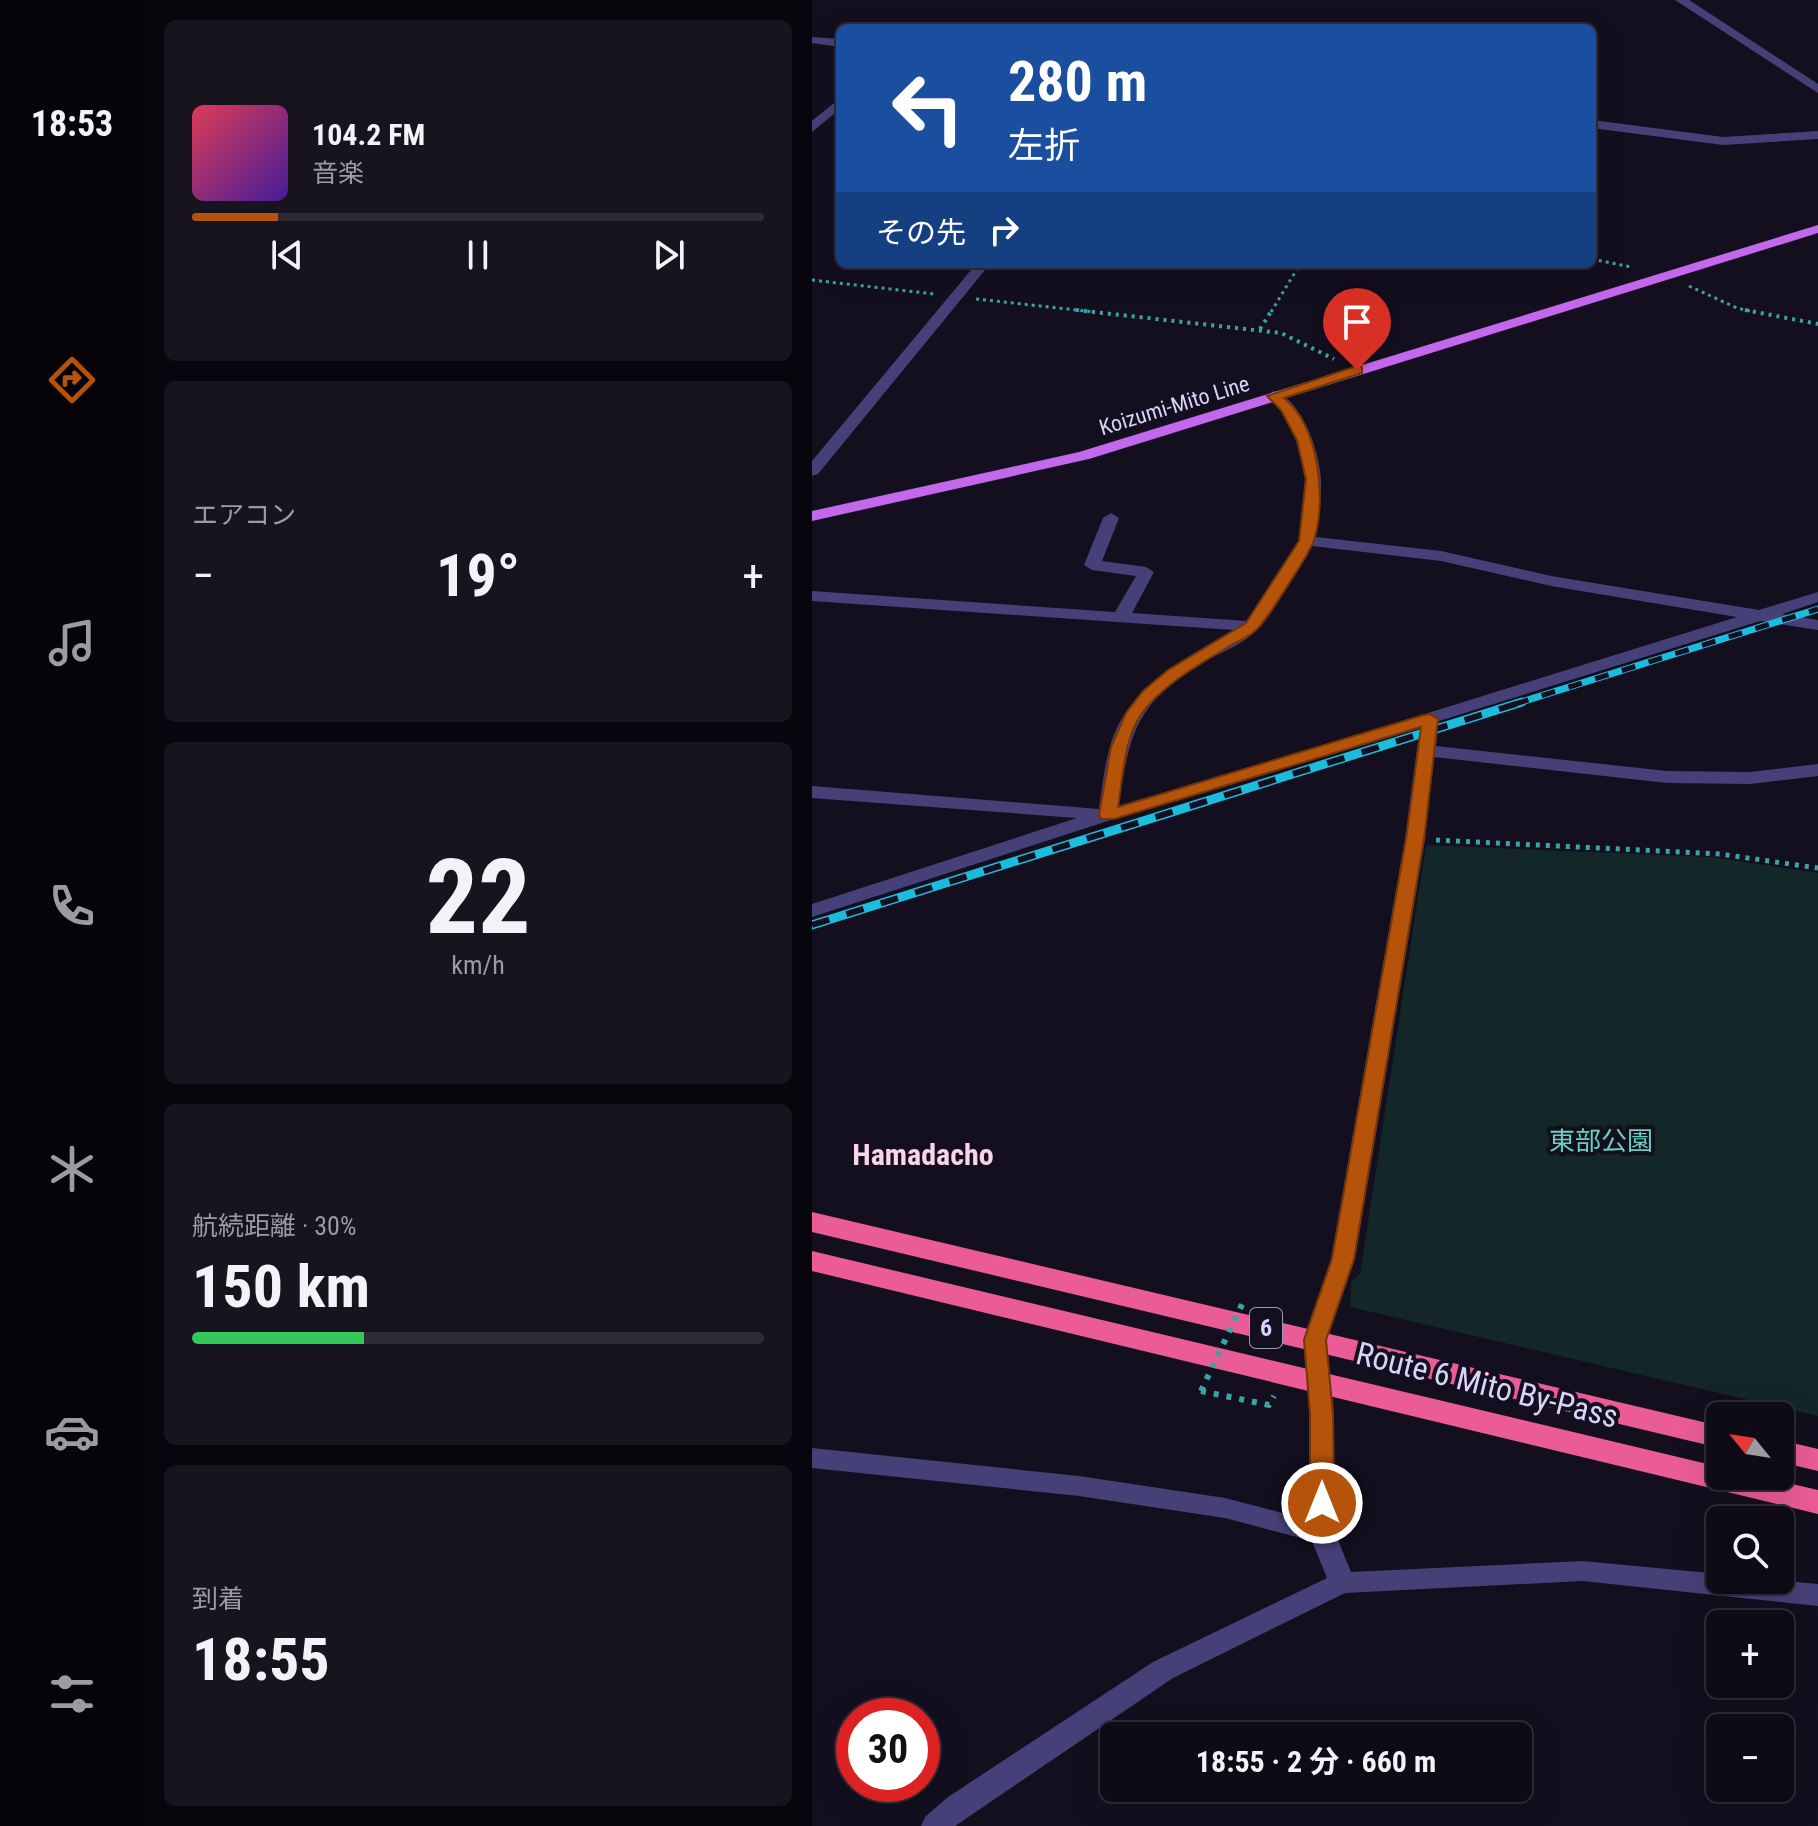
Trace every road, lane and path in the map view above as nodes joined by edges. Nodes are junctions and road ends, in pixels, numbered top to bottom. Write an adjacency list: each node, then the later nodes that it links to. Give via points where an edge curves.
1 (1681, 0): 4 (street)
2 (812, 40): 3 (street)
3 (836, 43)
4 (1818, 89)
5 (836, 106): 7 (street)
6 (1596, 125): 8 (street, via 1723,141)
7 (812, 128)
8 (1818, 135)
9 (1818, 229): 12 (main road, Koizumi-Mito Line)
10 (980, 268): 14 (street)
11 (1298, 268): 16 (path)
12 (1664, 275): 15 (path, via 1737,308); 17 (main road, Koizumi-Mito Line)
13 (812, 280): 14 (path)
14 (955, 297): 16 (path); 19 (street)
15 (1818, 324)
16 (1260, 329): 17 (path, via 1281,333)
17 (1357, 370): 18 (main road, Koizumi-Mito Line)
18 (1274, 396): 20 (main road, Koizumi-Mito Line, via 1083,456); 22 (street, via 1287,407 1304,440 1313,479)
19 (812, 471)
20 (812, 516)
21 (1111, 518): 25 (street, via 1092,565 1146,572)
22 (1307, 541): 26 (street, via 1441,556); 28 (street)
23 (812, 596): 25 (street)
24 (1818, 597): 26 (street)
25 (1121, 617): 28 (street)
26 (1760, 617): 27 (street); 29 (street)
27 (1818, 625)
28 (1252, 626): 33 (street, via 1174,673 1131,716 1119,747)
29 (1430, 719): 30 (street); 33 (street)
30 (1428, 751): 31 (street, via 1667,777 1750,778); 34 (street)
31 (1818, 770)
32 (812, 792): 33 (street)
33 (1107, 815): 36 (street)
34 (1415, 839): 35 (path, via 1720,854); 40 (street, via 1343,1259)
35 (1818, 868)
36 (812, 911)
37 (812, 1222): 40 (highway, Route 6 Mito By-Pass / 6)
38 (812, 1261): 41 (highway, Route 6 Mito By-Pass / 6)
39 (1244, 1300): 42 (path, bridge, via 1201,1391)
40 (1315, 1340): 41 (street); 43 (highway, Route 6 Mito By-Pass / 6)
41 (1316, 1380): 47 (highway, Route 6 Mito By-Pass / 6); 48 (street, via 1322,1414)
42 (1269, 1405)
43 (1706, 1434)
44 (1794, 1454): 46 (highway)
45 (812, 1458): 48 (street, via 1079,1486 1225,1508)
46 (1818, 1460)
47 (1818, 1502)
48 (1322, 1533): 49 (street)
49 (1342, 1583): 50 (street, via 1583,1571); 51 (street, via 1163,1670)
50 (1818, 1595)
51 (935, 1826)

